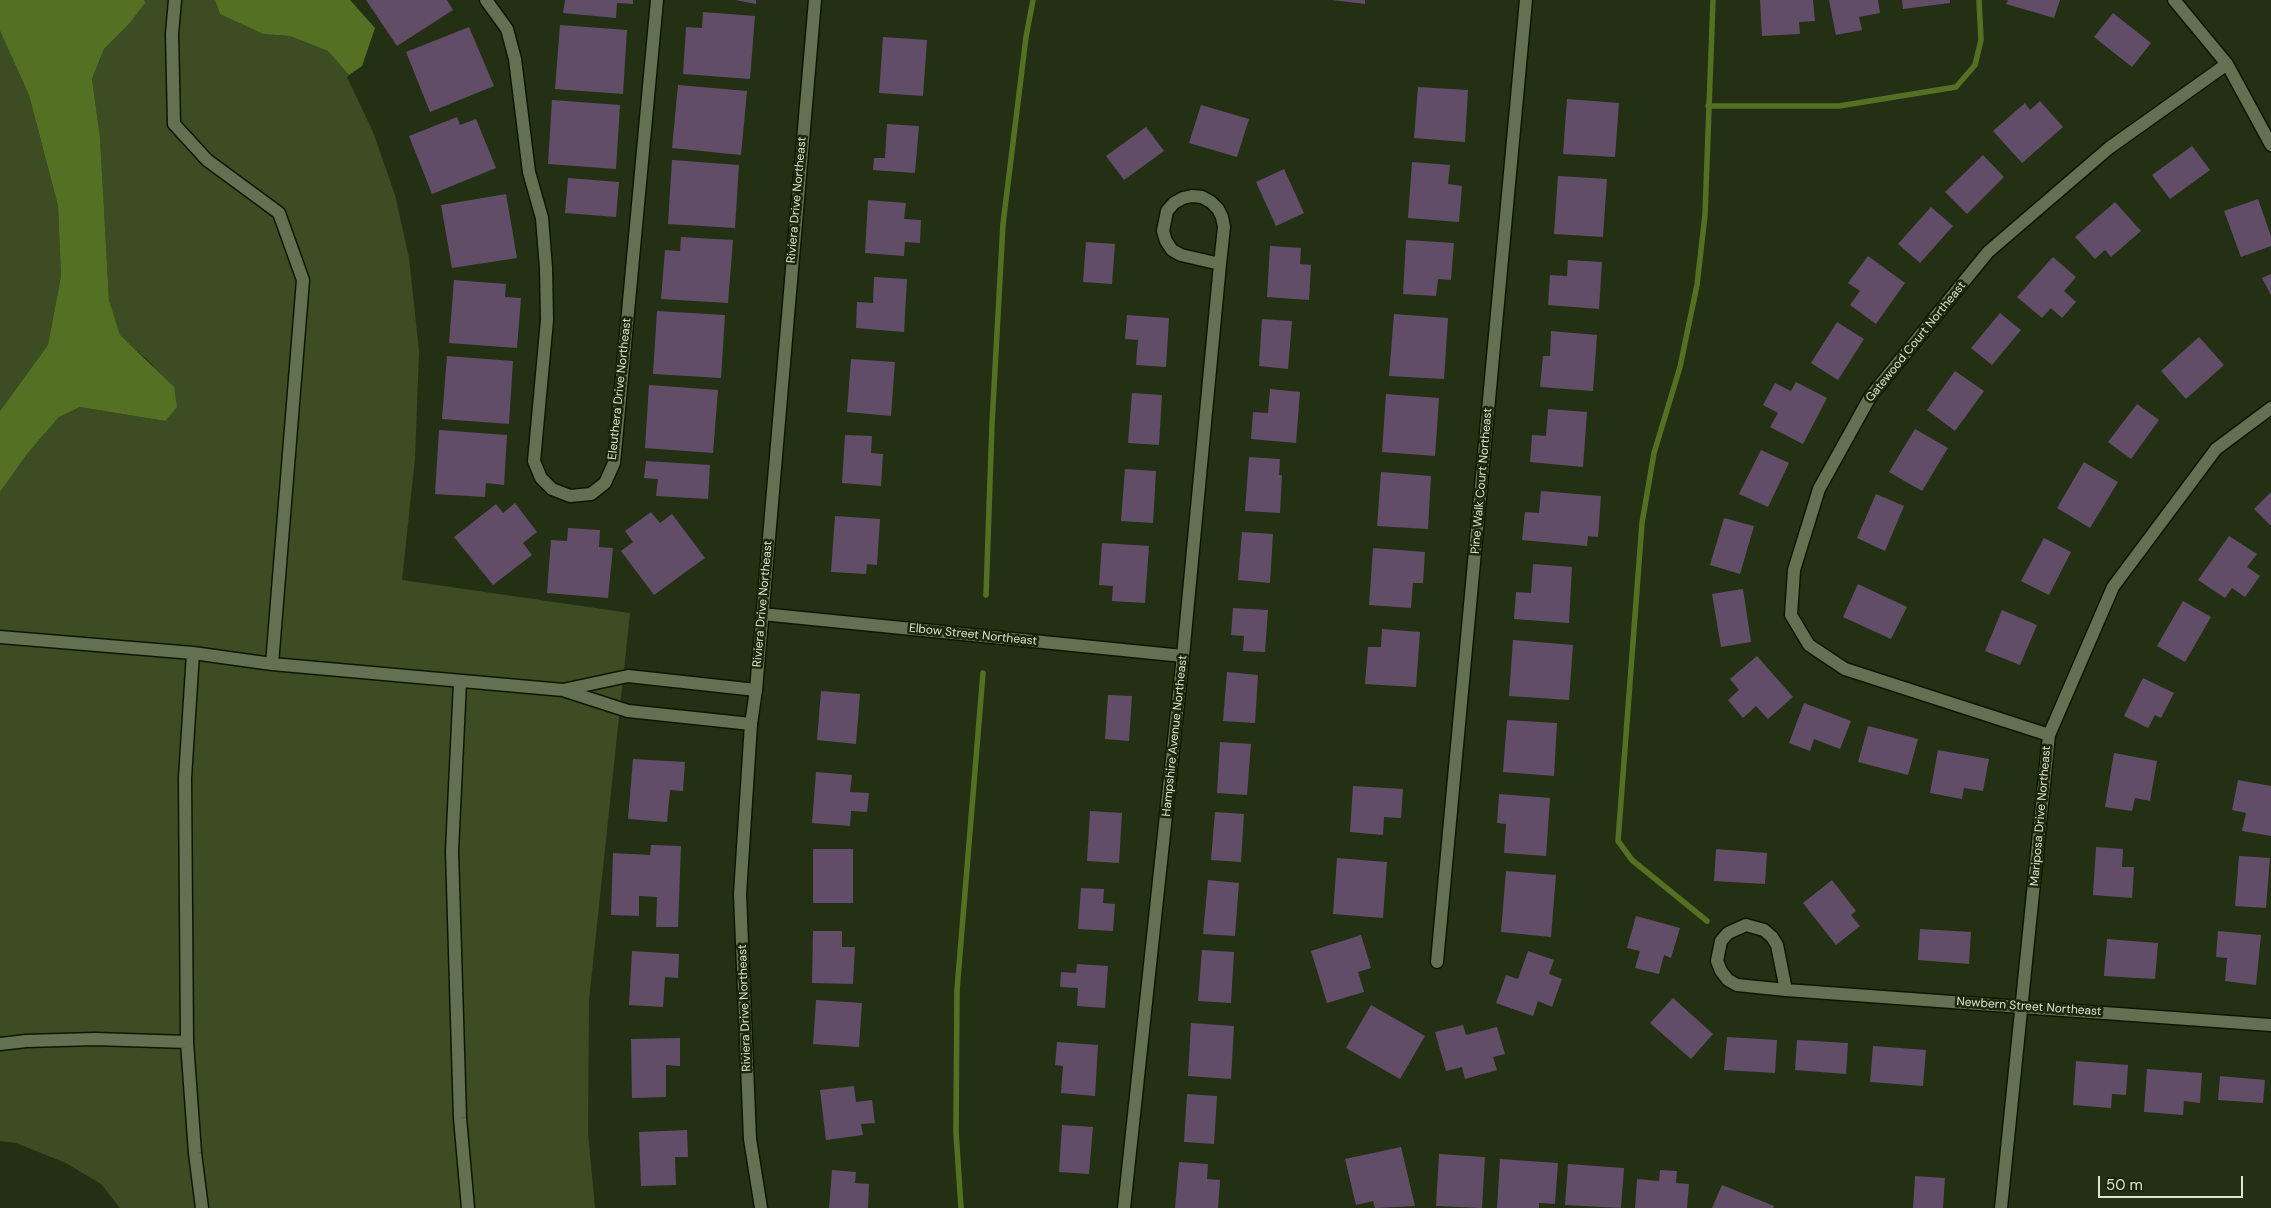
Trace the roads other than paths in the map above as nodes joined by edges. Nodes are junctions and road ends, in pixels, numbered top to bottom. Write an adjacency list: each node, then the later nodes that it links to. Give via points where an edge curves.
1 (175, 0): 15 (street, via 172,34 174,124 207,160 279,213 303,280)
2 (486, 0): 3 (street, Eleuthera Drive Northeast, via 507,29 515,59 529,172 542,218 547,320 534,461 541,478 552,489 570,496 591,494 605,483 614,463)
3 (657, 0)
4 (815, 0): 11 (street, Riviera Drive Northeast)
5 (1526, 0): 21 (street, Pine Walk Court Northeast)
6 (2174, 0): 7 (street)
7 (2227, 64): 8 (street); 20 (street, Gatewood Court Northeast, via 2109,148 1988,252 1870,397 1819,489 1794,570 1791,615 1809,645 1845,669)
8 (2271, 145)
9 (1220, 264): 9 (street, Hampshire Avenue Northeast, via 1224,227 1218,208 1202,197 1182,198 1167,211 1163,231 1172,250); 14 (street, Hampshire Avenue Northeast)
10 (2271, 408): 20 (street, Mariposa Drive Northeast, via 2216,449 2113,587)
11 (762, 614): 14 (street, Elbow Street Northeast); 18 (street, Riviera Drive Northeast)
12 (0, 637): 13 (street)
13 (193, 653): 15 (street); 25 (street, via 185,778)
14 (1183, 656): 30 (street, Hampshire Avenue Northeast)
15 (272, 664): 16 (street)
16 (460, 682): 17 (street); 28 (street, via 452,851 460,1118)
17 (563, 690): 18 (street, via 628,676); 19 (street, via 628,711)
18 (756, 690): 19 (street, Riviera Drive Northeast)
19 (751, 724): 29 (street, Riviera Drive Northeast, via 740,894 750,1140)
20 (2049, 735): 23 (street, Mariposa Drive Northeast)
21 (1437, 962)
22 (1786, 990): 22 (street, Newbern Street Northeast, via 1777,945 1764,930 1746,925 1728,933 1721,941 1717,961 1728,980 1747,987); 23 (street, Newbern Street Northeast)
23 (2023, 1007): 24 (street, Newbern Street Northeast); 31 (street, Mariposa Drive Northeast)
24 (2271, 1026)
25 (187, 1042): 26 (street, via 95,1040); 27 (street)
26 (0, 1044)
27 (202, 1208)
28 (468, 1208)
29 (761, 1208)
30 (1124, 1208)
31 (2001, 1208)

